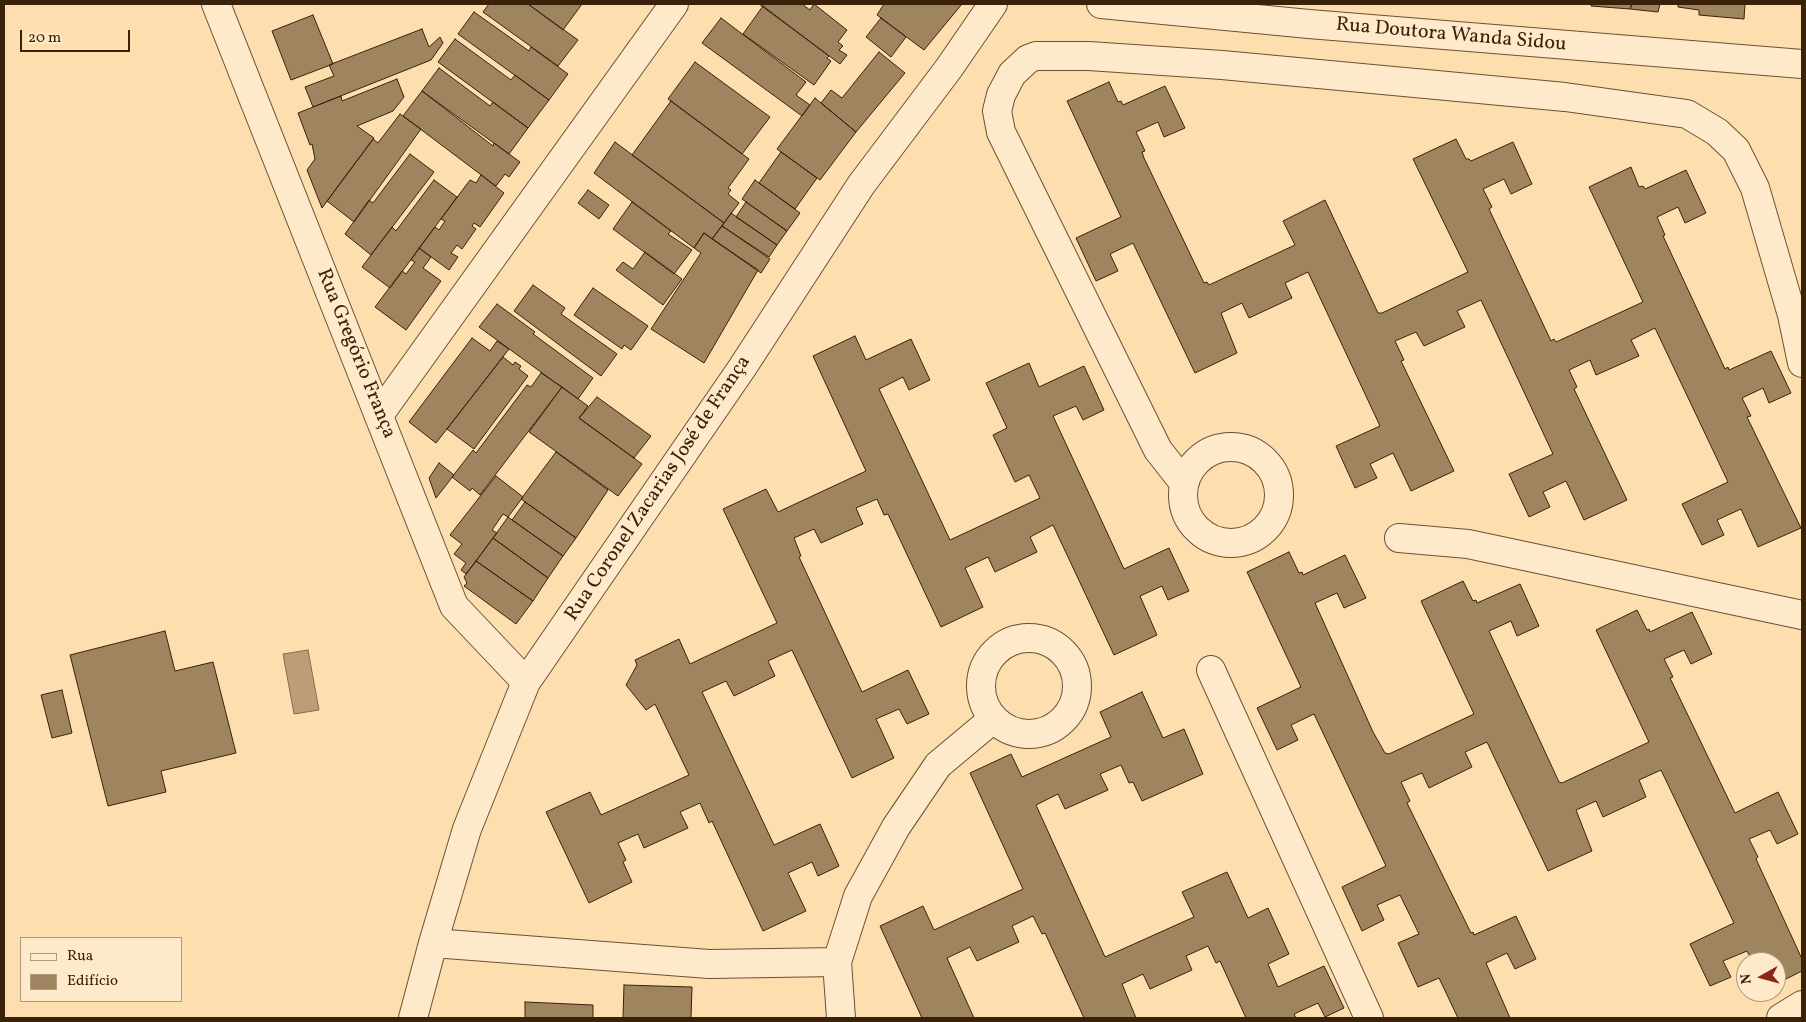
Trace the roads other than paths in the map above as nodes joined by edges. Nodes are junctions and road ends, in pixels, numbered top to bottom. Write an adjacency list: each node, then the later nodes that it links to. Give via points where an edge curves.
1 (216, 4): 7 (street, Rua Gregório França)
2 (674, 4): 7 (street)
3 (993, 4): 12 (street, Rua Coronel Zacarias José de França, via 861,184 742,368)
4 (1101, 4): 5 (street, Rua Doutora Wanda Sidou)
5 (1802, 64)
6 (1802, 363): 8 (street, via 1792,315 1755,188 1736,150 1716,132 1687,114 1565,97 1222,64 1036,56 1012,74 1000,95 997,111 1001,132 1158,450)
7 (379, 416): 12 (street, Rua Gregório França, via 454,606)
8 (1184, 483)
9 (1399, 538): 10 (street, via 1468,544)
10 (1802, 615)
11 (1211, 670): 19 (street)
12 (526, 682): 14 (street, Rua Coronel Zacarias José de França, via 467,829)
13 (993, 719): 15 (street, via 938,765 896,827 858,896)
14 (433, 943): 15 (street, via 710,964); 17 (street, Rua Coronel Zacarias José de França)
15 (837, 962): 18 (street)
16 (1802, 1005): 20 (street)
17 (413, 1018)
18 (840, 1018)
19 (1369, 1018)
20 (1781, 1018)

